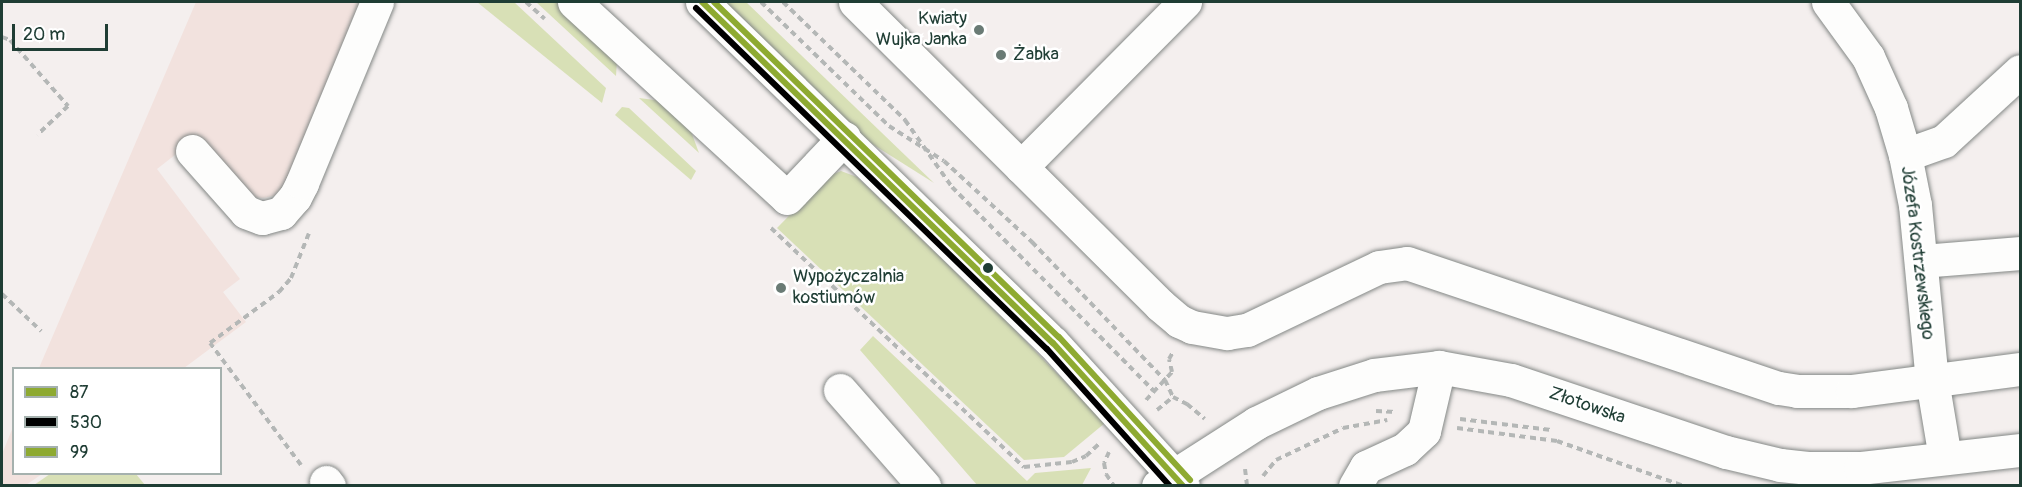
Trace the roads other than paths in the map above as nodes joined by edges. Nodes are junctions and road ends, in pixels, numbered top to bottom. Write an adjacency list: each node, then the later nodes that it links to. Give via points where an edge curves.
1 (377, 2): 9 (street, via 302,183 281,213 262,218 246,212)
2 (574, 2): 8 (street, via 787,198)
3 (702, 2): 8 (street)
4 (855, 2): 11 (street)
5 (1185, 2): 11 (street)
6 (1828, 2): 10 (street, Józefa Kostrzewskiego, via 1868,57 1891,108)
7 (2020, 71): 10 (street, via 1944,141)
8 (844, 138): 21 (street, via 1053,343)
9 (192, 151)
10 (1905, 155): 13 (street, Józefa Kostrzewskiego)
11 (1021, 167): 16 (street, via 1160,305 1179,321 1211,331 1247,330 1379,267 1407,263 1779,388 1827,393)
12 (2020, 253): 13 (street)
13 (1921, 261): 16 (street, Józefa Kostrzewskiego)
14 (1439, 367): 20 (street, Złotowska, via 1511,380 1726,452); 21 (street, Złotowska, via 1374,375 1338,385 1284,408 1225,442); 23 (street, via 1426,420 1416,441 1366,467)
15 (2020, 369): 16 (street)
16 (1932, 380): 19 (street, Józefa Kostrzewskiego)
17 (840, 390): 22 (street)
18 (2020, 450): 19 (street, Złotowska)
19 (1944, 458): 20 (street, Złotowska, via 1860,468 1810,468)
20 (1777, 475)
21 (1172, 482)
22 (924, 486)
23 (1355, 486)

